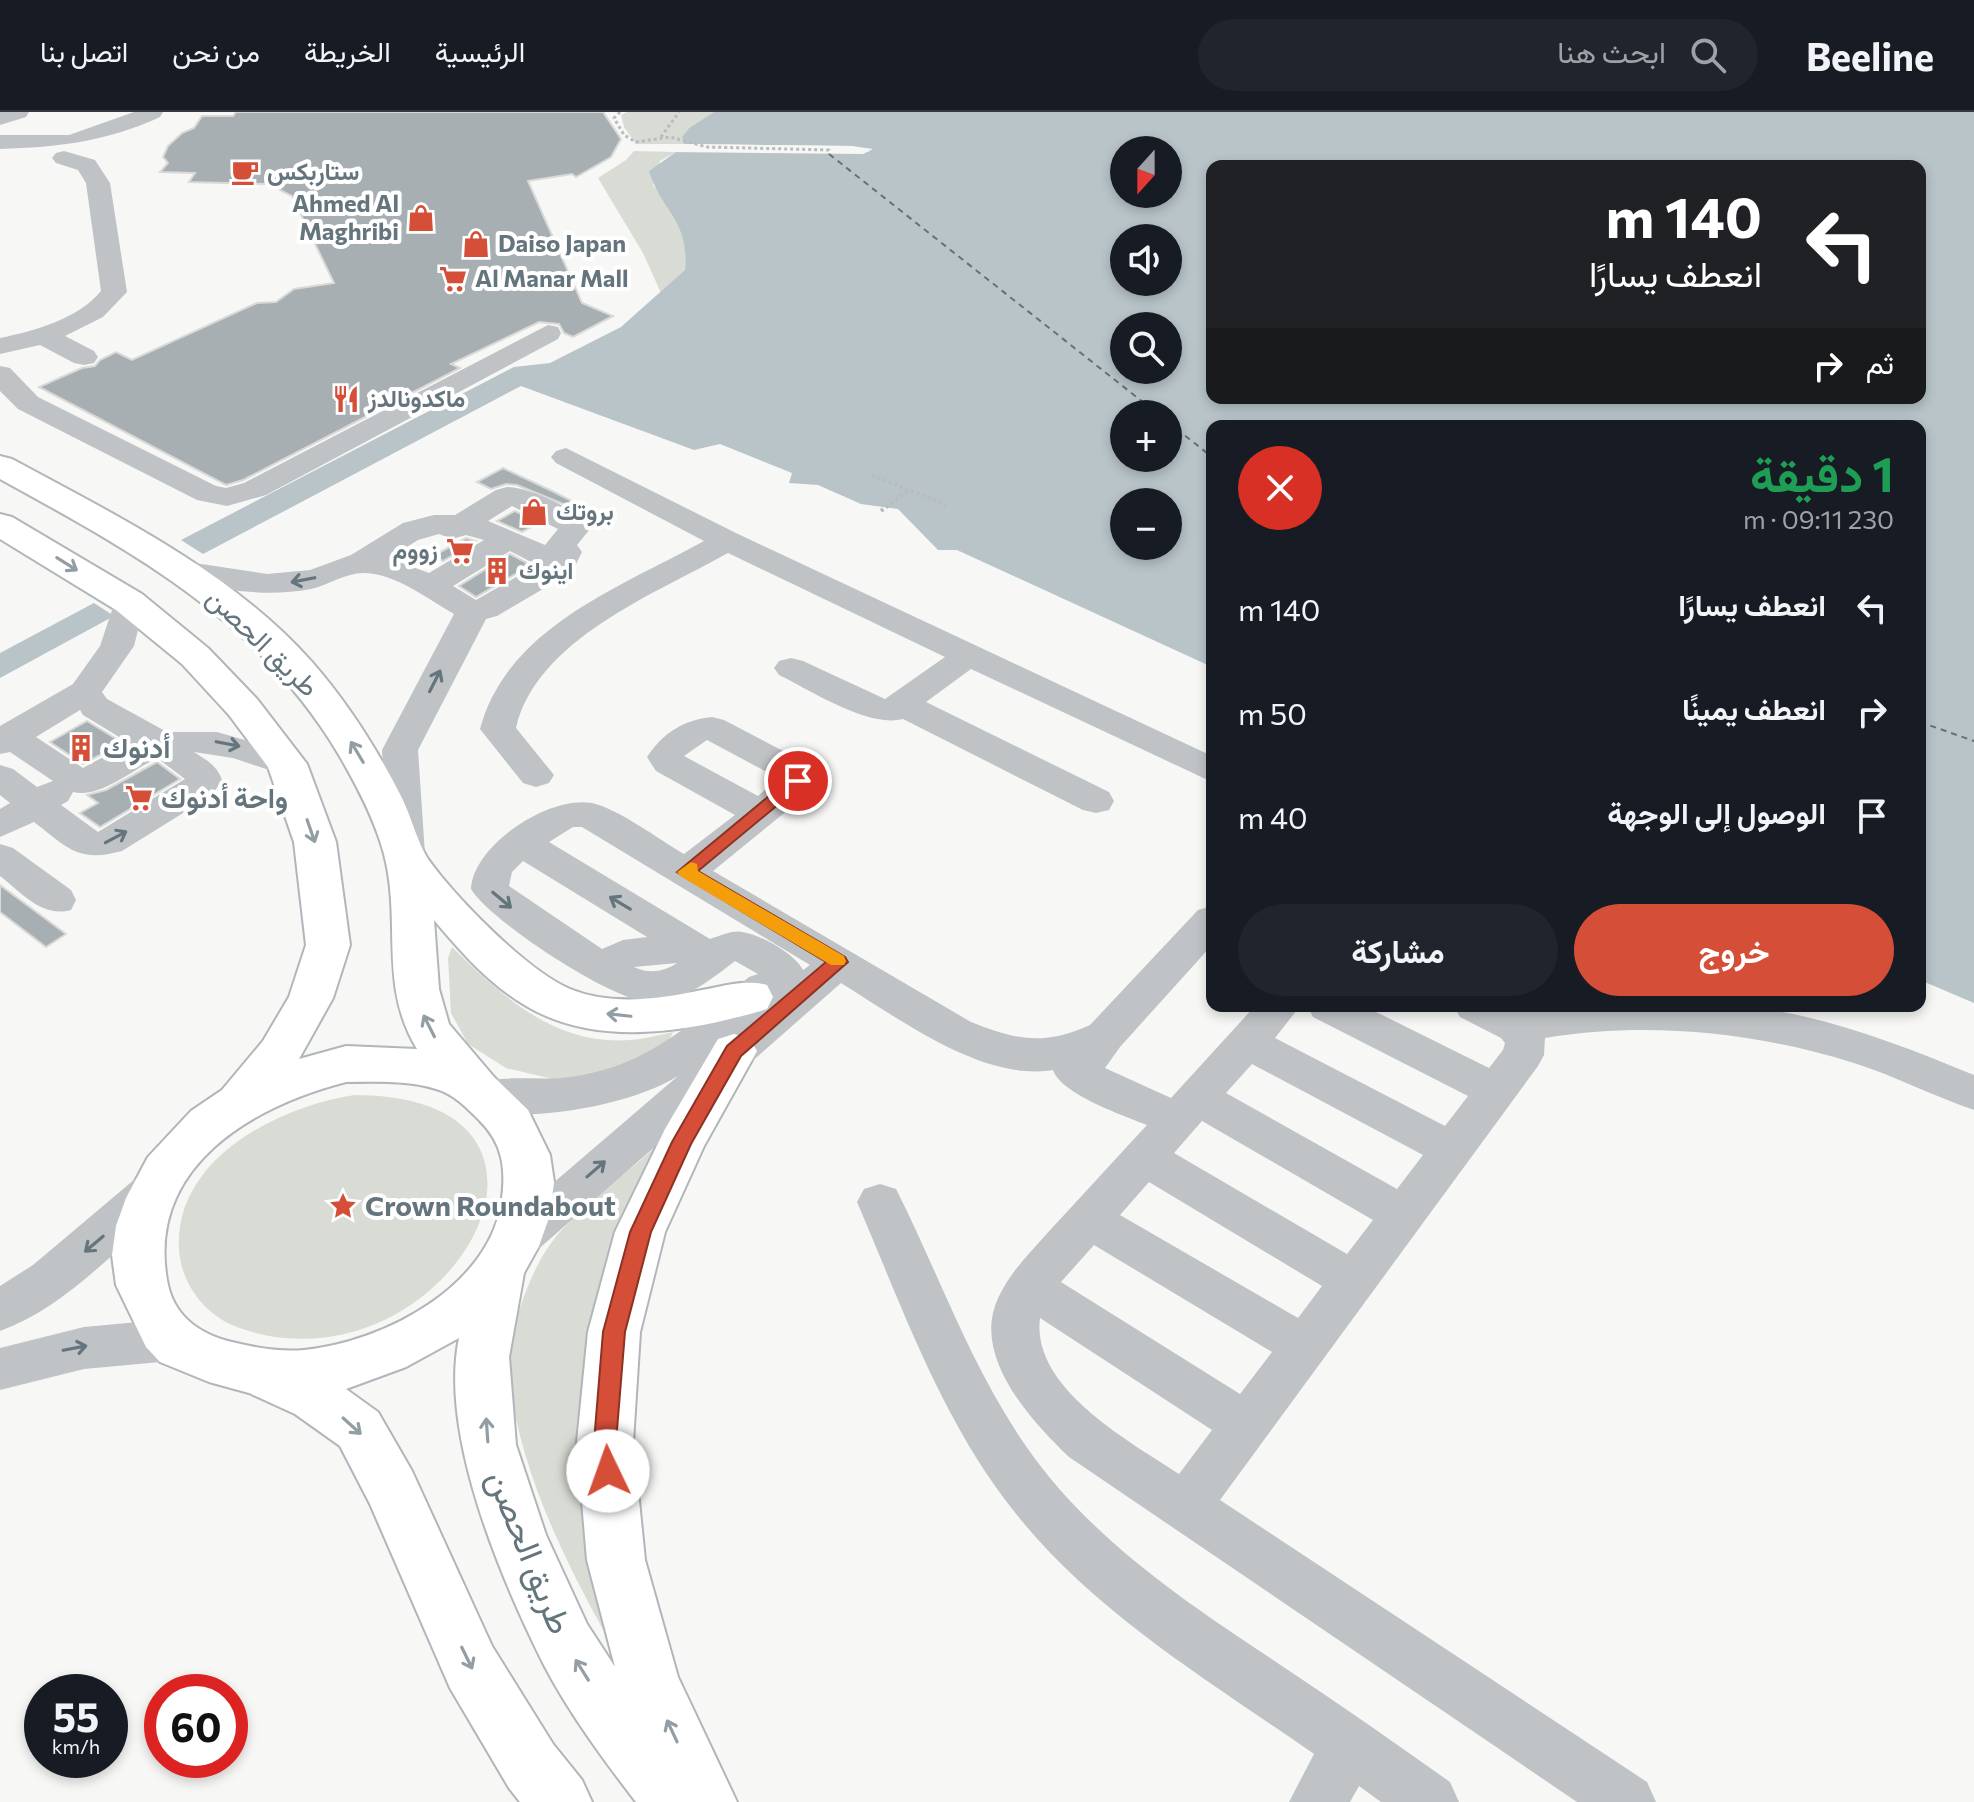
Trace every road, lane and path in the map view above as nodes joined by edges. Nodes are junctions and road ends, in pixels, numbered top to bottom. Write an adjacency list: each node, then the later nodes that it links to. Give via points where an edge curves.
1 (18, 112): 5 (lane)
2 (620, 112): 6 (path, via 614,118 624,135 636,142)
3 (679, 112): 6 (path)
4 (136, 116): 9 (lane)
5 (0, 118)
6 (661, 137): 10 (path, via 707,147)
7 (0, 142): 9 (lane)
8 (0, 150): 9 (lane)
9 (77, 150): 13 (lane, via 98,183 114,292 91,315)
10 (829, 154)
11 (548, 333): 13 (lane, via 255,489 227,497 208,494 28,403 16,395)
12 (84, 357): 13 (lane)
13 (7, 359)
14 (0, 434): 23 (main road, via 71,480)
15 (566, 457): 24 (lane)
16 (0, 466): 23 (main road, طريق الحصن)
17 (872, 475): 18 (path)
18 (909, 490): 19 (path); 21 (path)
19 (946, 505)
20 (483, 511): 25 (lane, via 419,529); 27 (lane); 27 (lane, via 481,526)
21 (881, 511)
22 (0, 524): 28 (main road, طريق الحصن, one-way to 28)
23 (112, 528): 26 (main road, طريق الحصن)
24 (727, 541): 29 (lane); 37 (lane, via 569,629 547,647 506,706 498,729)
25 (380, 567): 26 (lane, one-way to 26, via 278,585); 27 (lane)
26 (188, 572): 45 (main road, طريق الحصن, one-way to 26, via 383,799 328,707 289,659)
27 (500, 572): 45 (lane, one-way to 27, via 400,750)
28 (129, 602): 32 (lane, via 117,646); 34 (main road, طريق الحصن, via 195,656)
29 (969, 655): 31 (lane); 35 (lane)
30 (791, 668): 31 (lane, via 884,711)
31 (904, 705): 39 (lane)
32 (31, 723): 33 (lane, via 101,711); 36 (lane); 36 (lane)
33 (166, 744): 34 (lane, one-way to 34, via 214,742 252,749); 36 (lane); 40 (lane, one-way to 33, via 85,842 109,842 204,780)
34 (287, 764): 63 (main road, طريق الحصن, one-way to 63, via 315,842 328,945 311,998 279,1053)
35 (1206, 767)
36 (104, 771): 40 (lane)
37 (536, 775)
38 (0, 777): 40 (lane)
39 (1096, 801)
40 (37, 804): 42 (lane)
41 (760, 813): 46 (lane)
42 (0, 825)
43 (523, 844): 46 (lane, via 559,819 579,813); 49 (lane, one-way to 43); 49 (lane, one-way to 49, via 491,872 494,896 610,973 617,958 631,951)
44 (0, 857): 47 (lane)
45 (407, 862): 50 (main road, one-way to 45, via 683,1010 630,1016 580,1010 522,981); 60 (main road, طريق الحصن, one-way to 45, via 425,1023 416,985)
46 (686, 872): 50 (lane)
47 (57, 900)
48 (1206, 927): 56 (lane)
49 (702, 953): 50 (lane, via 739,945)
50 (796, 969): 55 (lane); 58 (lane); 60 (lane, via 680,1055 626,1082 580,1094)
51 (1274, 1012): 57 (lane)
52 (1340, 1012): 61 (lane)
53 (1487, 1012): 54 (lane)
54 (1516, 1027): 61 (lane, via 1526,1048); 62 (lane, via 1610,1013 1747,1021 1865,1050)
55 (956, 1033): 56 (lane, via 1035,1058 1062,1054); 59 (lane, via 1006,1075 1029,1081)
56 (1105, 1036): 59 (lane)
57 (1247, 1042): 64 (lane); 65 (lane)
58 (734, 1051): 71 (lane, one-way to 58); 84 (main road, one-way to 58, via 650,1684 627,1602 616,1560 605,1442 614,1332 640,1232 682,1142)
59 (1074, 1071): 64 (lane, via 1127,1099)
60 (480, 1091): 63 (main road, via 454,1076 403,1064 346,1064 287,1079); 71 (main road, طريق الحصن, via 517,1128 528,1161 529,1198)
61 (1496, 1091): 65 (lane)
62 (1974, 1093)
63 (232, 1106): 67 (main road, via 185,1145)
64 (1188, 1108): 66 (lane); 69 (lane)
65 (1452, 1150): 69 (lane)
66 (1144, 1157): 70 (lane); 72 (lane)
67 (151, 1192): 74 (lane, one-way to 74, via 50,1279); 75 (main road, via 136,1243 142,1293)
68 (880, 1202): 81 (lane, via 983,1425 1049,1514 1136,1596)
69 (1403, 1215): 72 (lane)
70 (1089, 1219): 73 (lane); 76 (lane)
71 (508, 1255): 78 (main road, via 454,1316 395,1351 328,1371); 83 (main road, طريق الحصن, one-way to 71, via 623,1735 566,1645 518,1538 488,1445 482,1357)
72 (1353, 1281): 76 (lane)
73 (1029, 1286): 79 (lane); 80 (lane, via 1019,1300 1013,1331 1050,1406 1087,1441)
74 (0, 1311)
75 (171, 1340): 77 (lane, one-way to 75, via 113,1341); 78 (main road, via 211,1360)
76 (1304, 1347): 79 (lane)
77 (0, 1369)
78 (261, 1373): 82 (main road, one-way to 82, via 314,1397 359,1429 392,1489 471,1667 531,1766)
79 (1246, 1425): 80 (lane)
80 (1185, 1506): 87 (lane)
81 (1351, 1746): 85 (lane); 86 (lane)
82 (560, 1802)
83 (676, 1802)
84 (705, 1802)
85 (1318, 1802)
86 (1430, 1802)
87 (1627, 1802)

